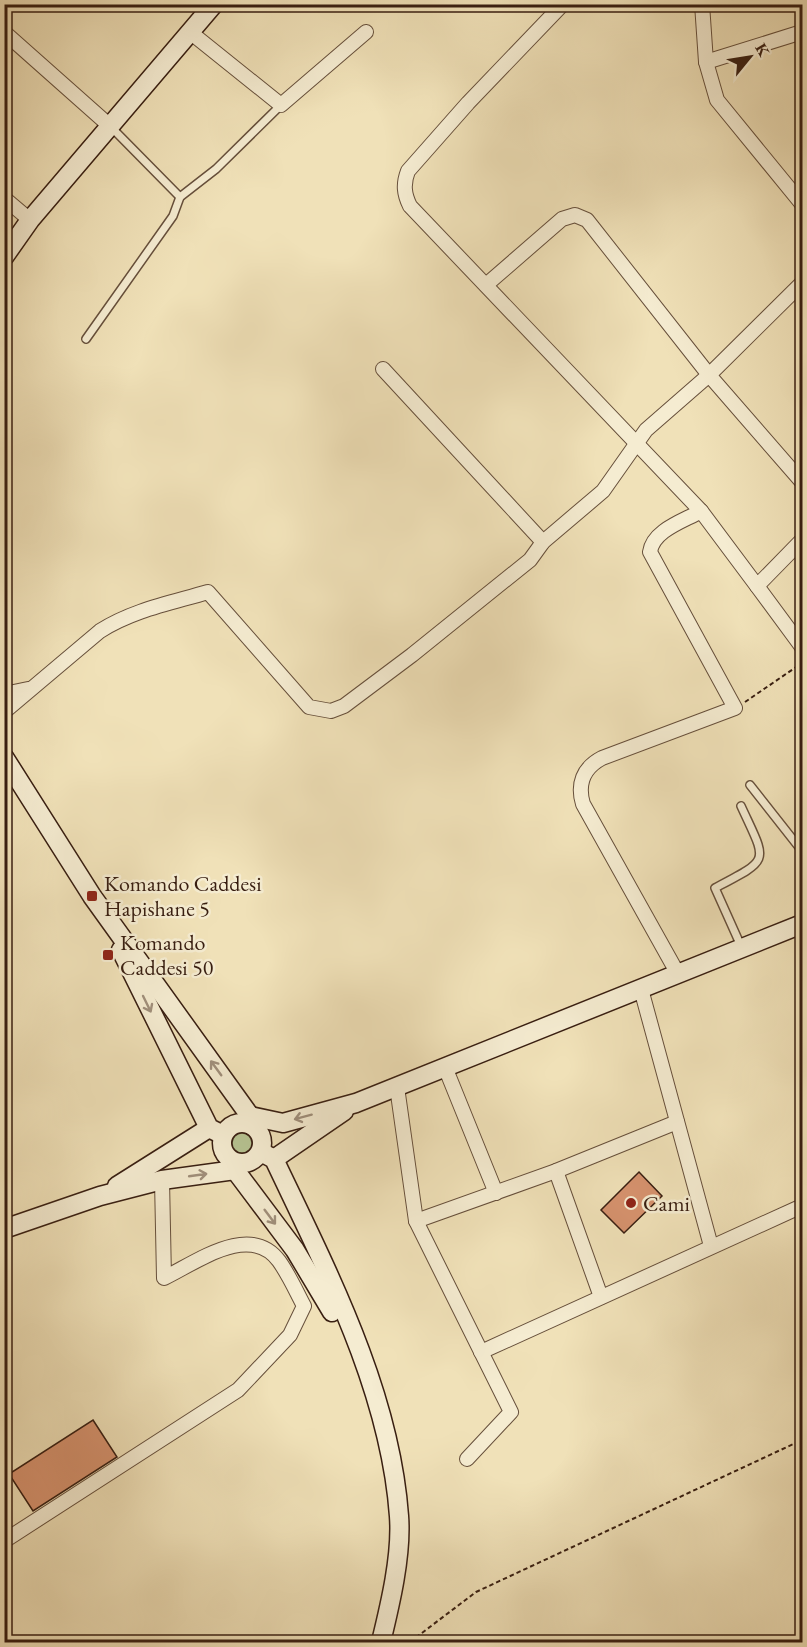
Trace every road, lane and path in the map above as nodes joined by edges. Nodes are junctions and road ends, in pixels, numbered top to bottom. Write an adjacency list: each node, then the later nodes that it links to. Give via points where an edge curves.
1 (214, 4): 5 (street)
2 (563, 4): 17 (street, via 468,103 408,171 405,180 410,206)
3 (702, 4): 8 (street)
4 (4, 32): 10 (street)
5 (190, 32): 9 (street); 10 (street)
6 (366, 32): 9 (street)
7 (802, 32): 8 (street)
8 (705, 62): 13 (street, via 717,100)
9 (281, 105): 11 (lane, via 216,169)
10 (111, 127): 11 (lane); 14 (street)
11 (180, 197): 18 (lane, via 173,216)
12 (4, 198): 14 (street)
13 (802, 204)
14 (30, 220): 15 (street)
15 (4, 257)
16 (802, 284): 20 (street)
17 (486, 285): 20 (street, via 562,219 580,216); 21 (street)
18 (86, 339)
19 (383, 369): 25 (street)
20 (709, 375): 21 (street, via 646,430); 22 (street)
21 (638, 442): 23 (street); 25 (street, via 594,501)
22 (802, 483)
23 (701, 511): 26 (street); 31 (street, via 659,534 650,552)
24 (802, 540): 26 (street)
25 (543, 542): 29 (street, via 530,560 412,655 344,706 331,711 309,707 208,592 116,621)
26 (757, 586): 27 (street)
27 (802, 647)
28 (802, 663): 31 (path)
29 (30, 689): 30 (street); 32 (street)
30 (4, 694)
31 (735, 708): 40 (street, via 602,758 586,769 580,785 583,804)
32 (4, 712)
33 (4, 757): 37 (street)
34 (750, 785): 36 (lane)
35 (741, 806): 39 (lane, via 759,845 760,858 754,868 716,888)
36 (802, 851)
37 (92, 896): 45 (street, one-way to 37); 47 (street, one-way to 47)
38 (802, 924): 39 (street)
39 (742, 948): 40 (street)
40 (678, 974): 41 (street)
41 (641, 989): 42 (street); 46 (street)
42 (445, 1067): 43 (street); 52 (street)
43 (397, 1087): 44 (street); 55 (street)
44 (356, 1103): 45 (street, one-way to 45, via 283,1123); 48 (street)
45 (251, 1120): 47 (street); 48 (street)
46 (677, 1122): 50 (street); 57 (street)
47 (216, 1131): 49 (street, via 224,1153); 53 (street)
48 (267, 1156): 49 (street); 60 (street, via 313,1242)
49 (236, 1167): 51 (street, one-way to 49); 60 (street, one-way to 60, via 296,1250)
50 (556, 1171): 52 (street); 58 (street)
51 (162, 1180): 53 (street); 63 (street, via 164,1278 233,1245 259,1244 279,1260 304,1306 290,1335 238,1390)
52 (496, 1193): 55 (street)
53 (100, 1196): 56 (street)
54 (802, 1206): 57 (street)
55 (416, 1221): 59 (street)
56 (4, 1229)
57 (711, 1246): 58 (street)
58 (601, 1297): 59 (street)
59 (481, 1352): 62 (street, via 511,1412)
60 (366, 1367): 64 (street, via 388,1441 400,1518 393,1595)
61 (802, 1440): 65 (path, via 476,1592)
62 (467, 1459)
63 (4, 1541)
64 (381, 1642)
65 (410, 1642)

